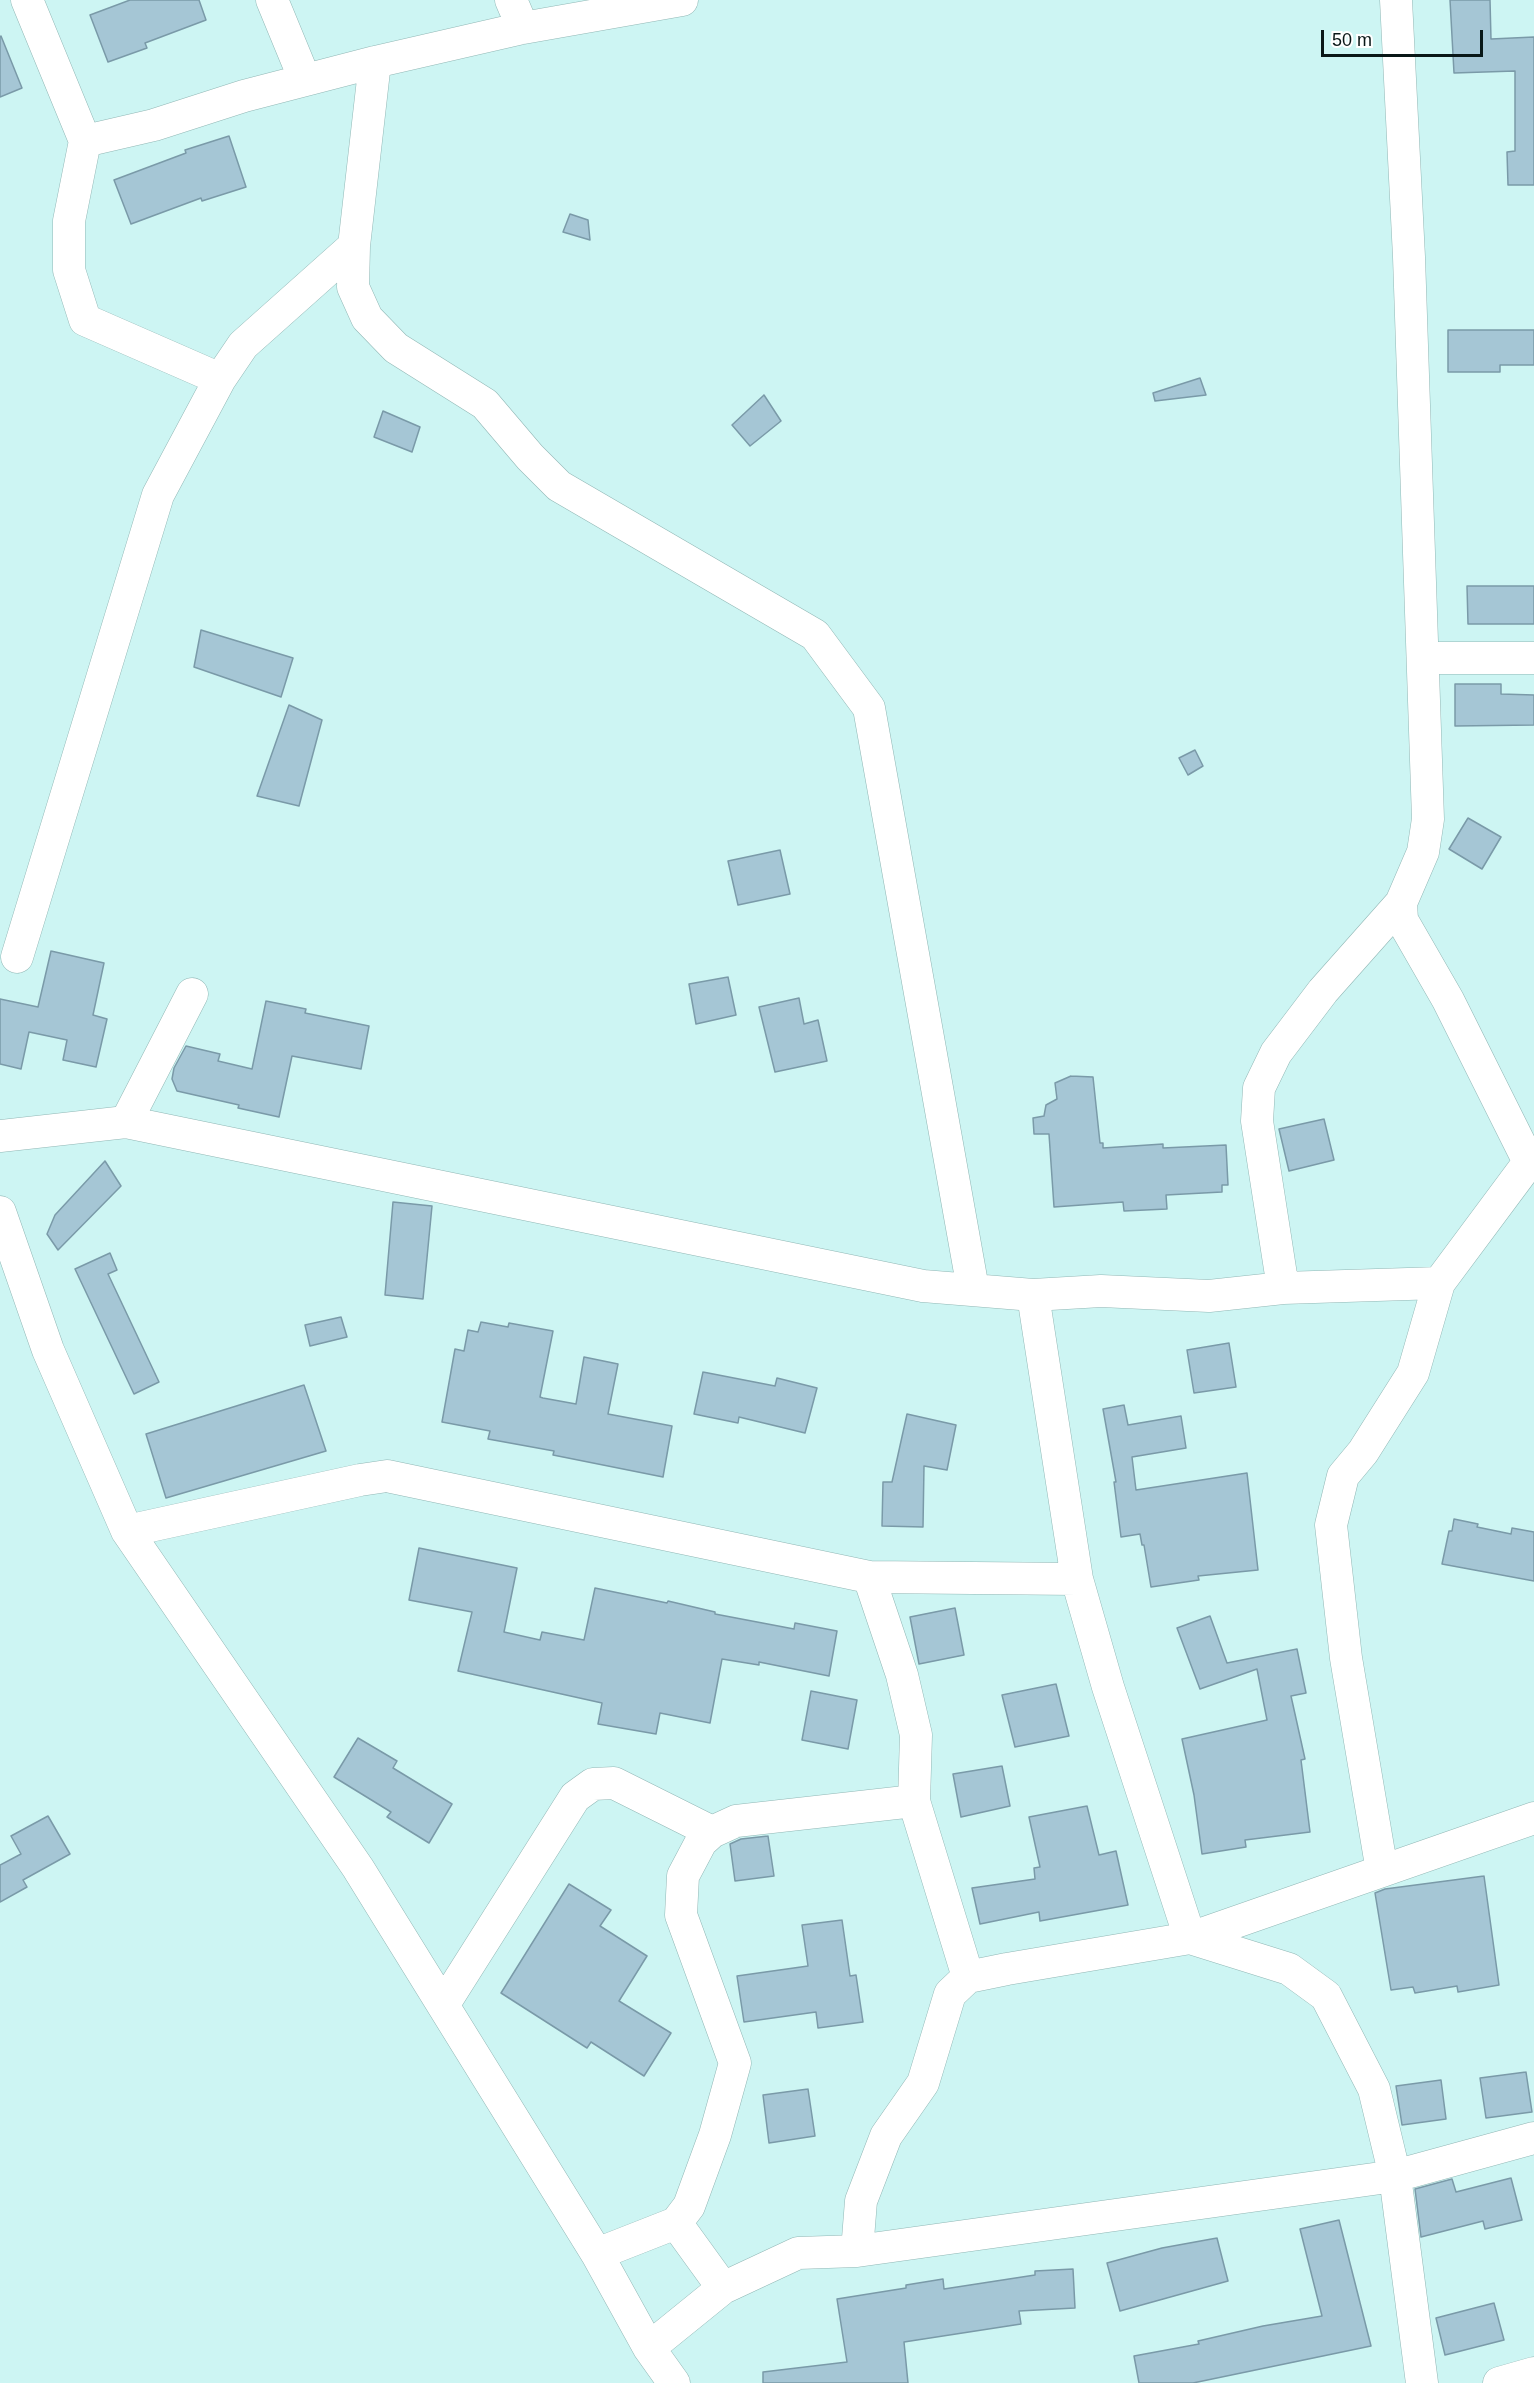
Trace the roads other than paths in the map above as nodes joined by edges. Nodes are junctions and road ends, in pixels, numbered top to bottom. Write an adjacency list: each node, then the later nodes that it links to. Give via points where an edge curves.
1 (27, 0): 8 (street)
2 (272, 0): 7 (street)
3 (682, 0): 5 (street)
4 (1396, 0): 11 (street)
5 (517, 14): 6 (street)
6 (375, 62): 7 (street); 9 (street)
7 (305, 80): 8 (street, via 154,125)
8 (85, 141): 10 (street, via 69,221 69,270 84,320)
9 (354, 246): 10 (street, via 243,345); 22 (street, via 353,287 366,318 396,348 485,405 559,486 815,635 869,708)
10 (220, 379): 14 (street, via 158,495)
11 (1424, 658): 12 (street); 13 (street, via 1428,819 1424,852)
12 (1534, 658)
13 (1401, 903): 18 (street, via 1402,920); 21 (street, via 1323,991 1276,1053 1259,1088 1257,1121)
14 (17, 957)
15 (192, 994): 16 (street)
16 (126, 1122): 17 (street); 22 (street, via 924,1286)
17 (0, 1136)
18 (1531, 1161): 20 (street)
19 (0, 1212): 24 (street, via 48,1350)
20 (1439, 1283): 21 (street); 30 (street, via 1413,1373 1363,1452 1343,1476 1331,1525 1346,1658)
21 (1283, 1288): 23 (street, via 1209,1296 1101,1291)
22 (973, 1289): 23 (street)
23 (1033, 1295): 26 (street)
24 (127, 1531): 25 (street, via 387,1476); 33 (street, via 358,1868)
25 (869, 1577): 26 (street); 27 (street, via 902,1675 916,1735)
26 (1077, 1579): 31 (street, via 1108,1687)
27 (914, 1801): 29 (street, via 736,1821); 32 (street)
28 (1534, 1818): 30 (street)
29 (712, 1832): 33 (street, via 614,1783 593,1784 575,1797); 36 (street, via 701,1842 683,1876 681,1915 735,2063 715,2135 689,2206)
30 (1382, 1871): 31 (street)
31 (1191, 1938): 32 (street); 35 (street, via 1289,1969 1326,1996 1374,2090)
32 (968, 1977): 37 (street, via 950,1994 923,2083 886,2136 861,2201)
33 (444, 2004): 38 (street)
34 (1534, 2138): 35 (street)
35 (1395, 2176): 37 (street); 43 (street)
36 (676, 2223): 38 (street); 39 (street)
37 (857, 2251): 39 (street, via 798,2253)
38 (597, 2254): 40 (street)
39 (723, 2288): 40 (street)
40 (649, 2348): 42 (street)
41 (1534, 2373): 44 (street)
42 (674, 2383)
43 (1422, 2383)
44 (1499, 2383)

